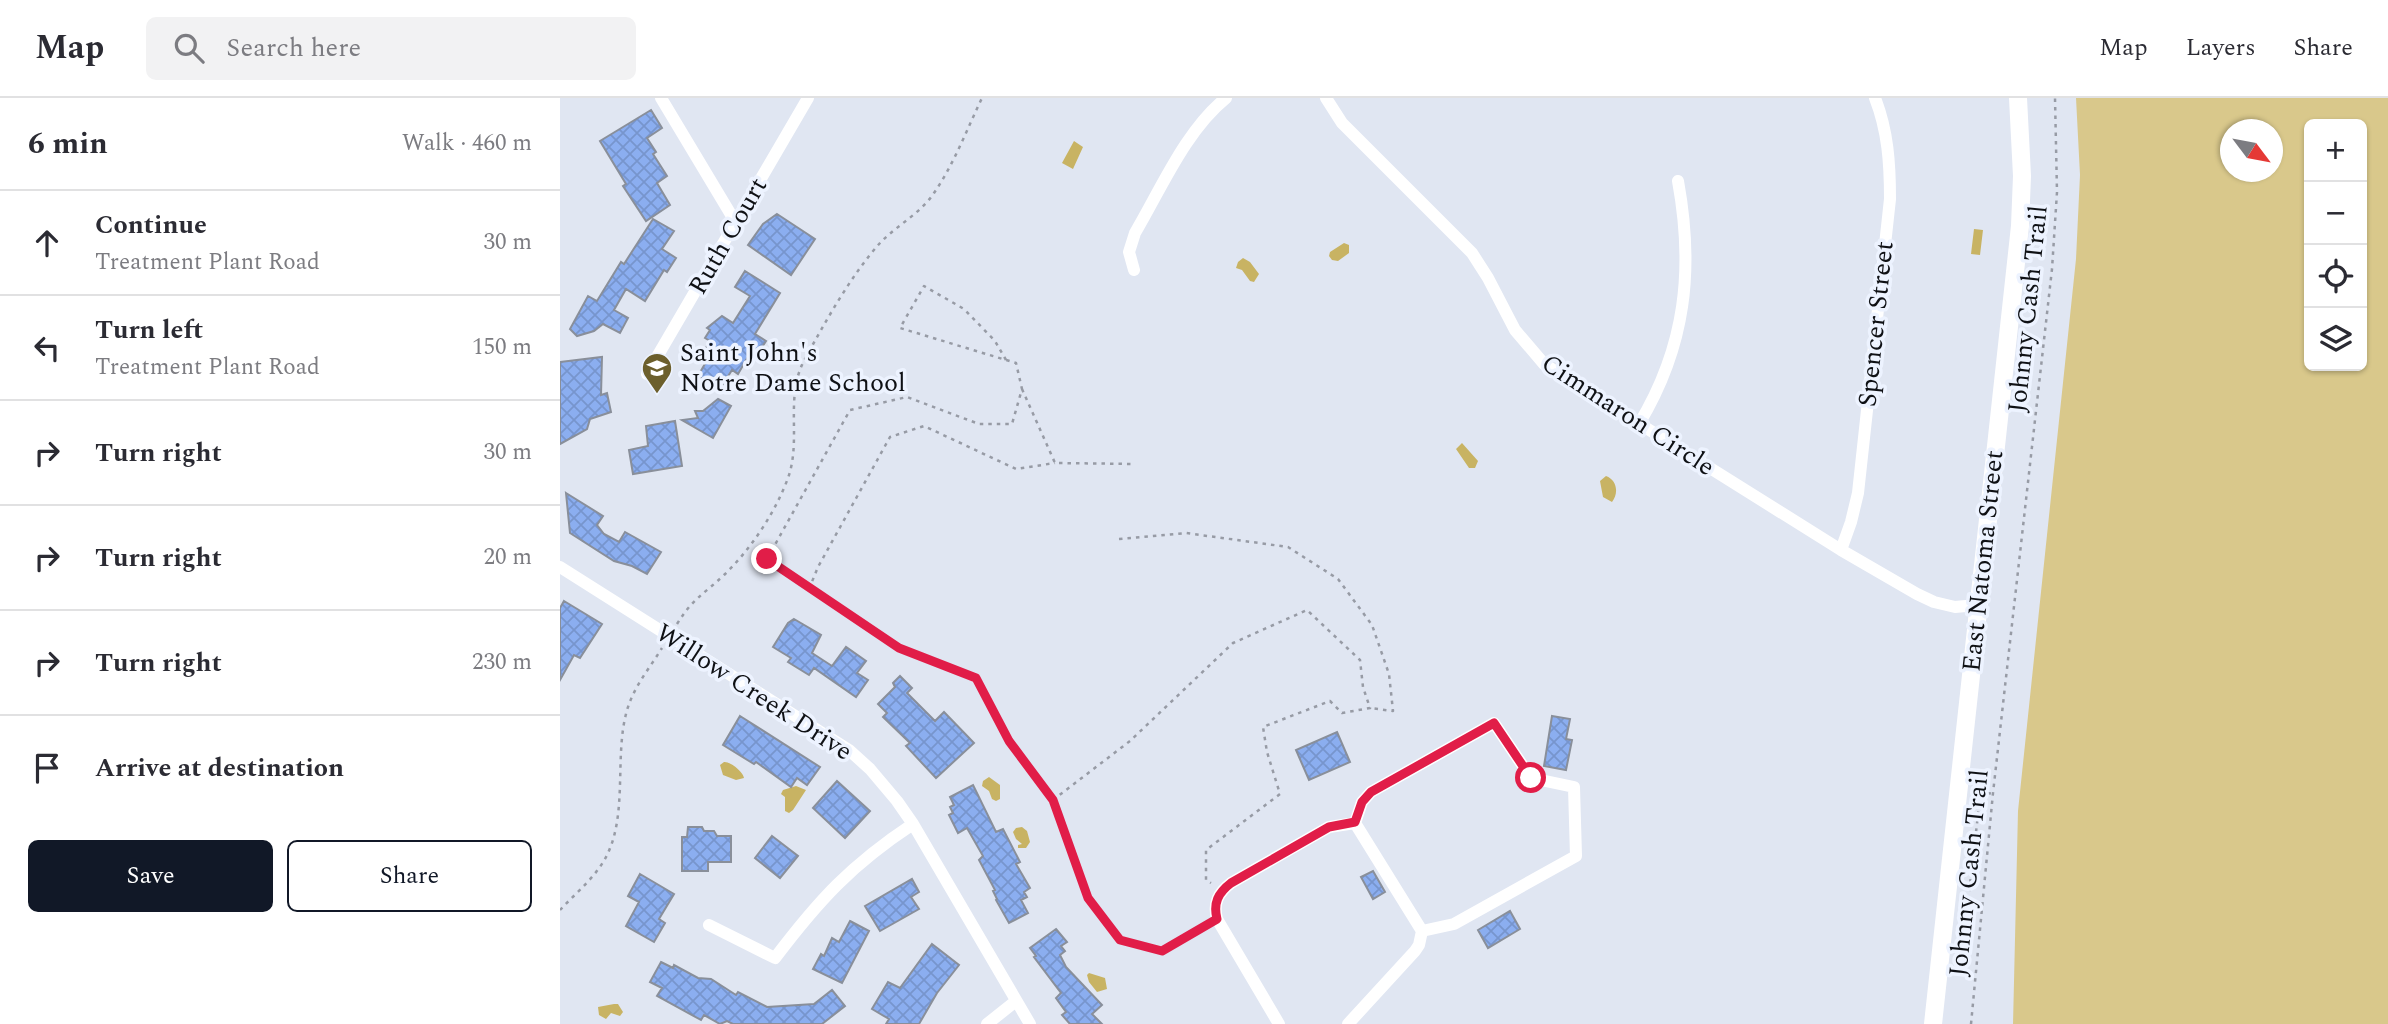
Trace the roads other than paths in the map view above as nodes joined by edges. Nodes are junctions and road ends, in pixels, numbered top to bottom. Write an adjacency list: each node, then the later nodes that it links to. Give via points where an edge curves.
1 (661, 98): 8 (street)
2 (808, 98): 8 (street, Ruth Court)
3 (1226, 98): 9 (street, via 1194,132 1135,233 1129,252)
4 (1326, 98): 11 (street, Cimmaron Circle, via 1342,122 1472,253 1535,356)
5 (1875, 98): 12 (street, Spencer Street, via 1888,143 1890,199 1858,493)
6 (2018, 98): 14 (main road, East Natoma Street, via 2020,226)
7 (1678, 181): 11 (street, via 1687,246 1682,314 1667,368)
8 (736, 223): 10 (street, Ruth Court)
9 (1134, 270)
10 (648, 374)
11 (1639, 424): 12 (street, Cimmaron Circle)
12 (1841, 550): 14 (street, Cimmaron Circle, via 1934,602 1955,607)
13 (560, 567): 16 (street, Willow Creek Drive, via 849,750 877,777)
14 (1978, 605): 24 (main road, East Natoma Street)
15 (1355, 822): 18 (street); 18 (street, via 1371,792 1494,723 1531,778 1574,787 1576,856 1454,924); 22 (street, via 1329,827 1222,890 1216,901 1217,919)
16 (913, 824): 17 (street, via 836,883 775,958); 19 (street, Willow Creek Drive)
17 (709, 925)
18 (1422, 930): 23 (street, via 1415,951)
19 (1017, 1001): 20 (street); 21 (street, Willow Creek Drive)
20 (987, 1024)
21 (1030, 1024)
22 (1279, 1024)
23 (1348, 1024)
24 (1933, 1024)

